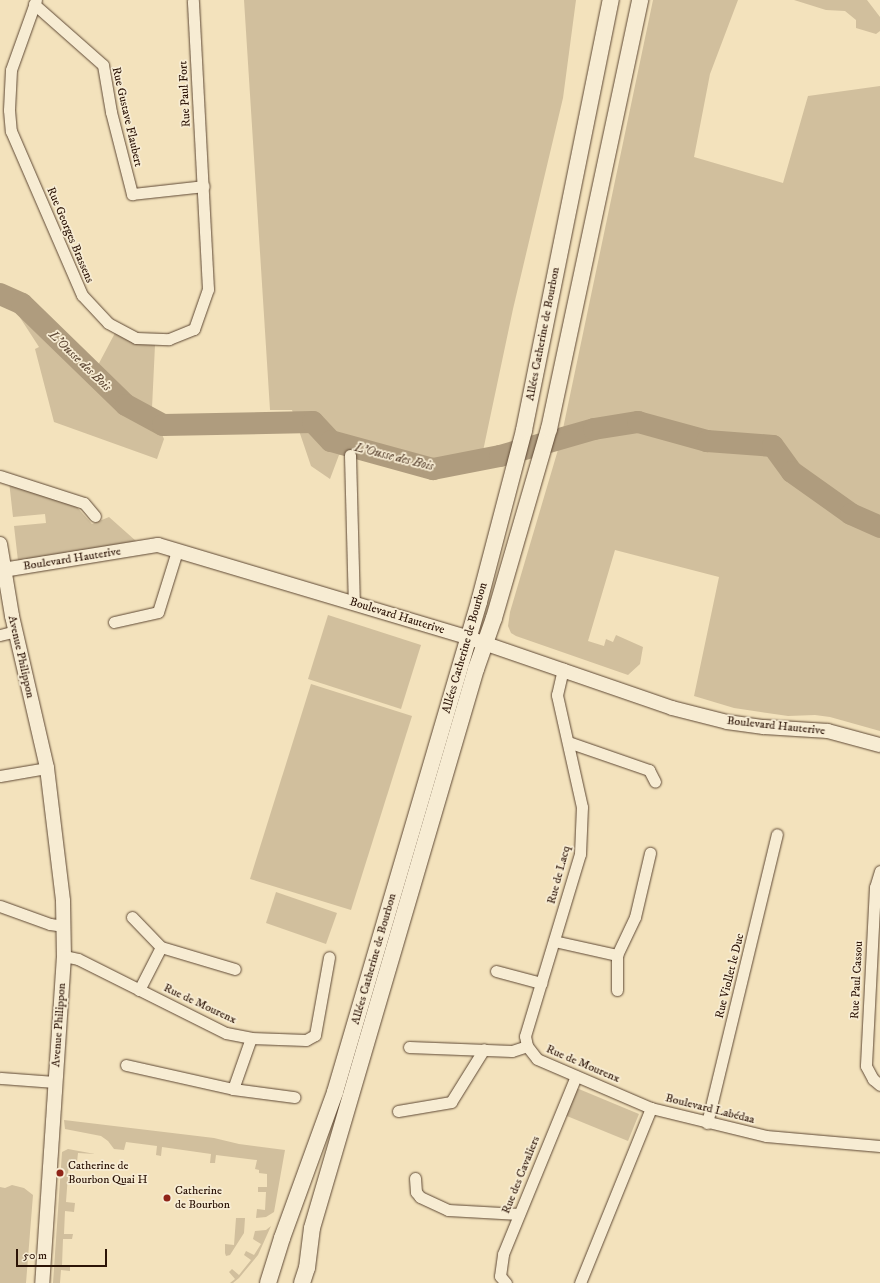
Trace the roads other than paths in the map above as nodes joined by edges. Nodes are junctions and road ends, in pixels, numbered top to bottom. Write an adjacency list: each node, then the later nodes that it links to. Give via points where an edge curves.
1 (193, 0): 8 (street, Rue Paul Fort)
2 (611, 0): 19 (main road, Allées Catherine de Bourbon, via 524,430)
3 (640, 0): 20 (main road, Allées Catherine de Bourbon, via 549,429 494,618)
4 (35, 2): 5 (street, Rue Georges Brassens, via 11,70); 8 (street, Rue Gustave Flaubert, via 103,65 111,112 132,194)
5 (4, 111): 6 (street, Rue Georges Brassens)
6 (11, 131): 7 (street); 8 (street, Rue Georges Brassens, via 82,295 108,323 136,338 169,339 194,329 208,289)
7 (0, 132)
8 (204, 186)
9 (350, 455): 15 (street)
10 (0, 476): 11 (street, via 84,503)
11 (95, 516)
12 (0, 544): 14 (street, Avenue Philippon)
13 (177, 551): 14 (street, Boulevard Hauterive, via 158,545); 15 (street, Boulevard Hauterive); 16 (street, via 158,612)
14 (3, 570): 17 (street, Avenue Philippon)
15 (354, 603): 19 (street, Boulevard Hauterive)
16 (114, 622)
17 (16, 631): 18 (street); 24 (street, Avenue Philippon)
18 (0, 635)
19 (469, 638): 20 (street, Boulevard Hauterive); 61 (main road, Allées Catherine de Bourbon, via 335,1092)
20 (484, 643): 21 (street, Boulevard Hauterive); 62 (main road, Allées Catherine de Bourbon, via 312,1228 307,1268)
21 (563, 669): 22 (street, Rue de Lacq, via 557,695); 23 (street, Boulevard Hauterive, via 672,708 727,722 828,732)
22 (568, 742): 26 (street, via 649,770); 33 (street, Rue de Lacq, via 582,807 580,854)
23 (880, 744)
24 (47, 768): 25 (street); 32 (street, Avenue Philippon)
25 (0, 776)
26 (655, 782)
27 (777, 834): 56 (street, Rue Viollet le Duc)
28 (650, 853): 35 (street, via 635,916)
29 (880, 871): 51 (street, Rue Paul Cassou, via 875,887 866,1066 873,1079)
30 (0, 906): 32 (street, via 50,924)
31 (132, 917): 34 (street)
32 (64, 926): 36 (street, Avenue Philippon)
33 (554, 942): 35 (street); 40 (street, Rue de Lacq)
34 (161, 947): 38 (street); 41 (street)
35 (617, 955): 42 (street)
36 (64, 956): 41 (street, Rue de Mourenx, via 78,959); 50 (street, Avenue Philippon)
37 (329, 958): 43 (street, Rue de Mourenx, via 315,1035 306,1040)
38 (235, 969)
39 (496, 972): 40 (street)
40 (541, 983): 44 (street, Rue de Lacq, via 525,1036)
41 (139, 990): 43 (street, Rue de Mourenx, via 226,1033)
42 (617, 990)
43 (251, 1038): 52 (street)
44 (527, 1046): 46 (street, via 512,1050); 48 (street, Rue de Mourenx, via 537,1059)
45 (409, 1047): 46 (street)
46 (484, 1049): 55 (street, via 451,1102)
47 (126, 1065): 52 (street)
48 (576, 1076): 54 (street, Rue de Mourenx); 59 (street, Rue des Cavaliers)
49 (0, 1078): 50 (street)
50 (56, 1082): 60 (street, Avenue Philippon)
51 (880, 1085)
52 (233, 1089): 53 (street)
53 (294, 1097)
54 (651, 1108): 56 (street, Boulevard Labédaa); 64 (street, Boulevard Labédaa)
55 (398, 1111)
56 (707, 1123): 57 (street, Boulevard Labédaa, via 766,1136)
57 (880, 1146)
58 (415, 1178): 59 (street, via 416,1192 420,1197 448,1210)
59 (519, 1214): 63 (street, Rue des Cavaliers, via 503,1254 500,1276)
60 (42, 1283)
61 (268, 1283)
62 (302, 1283)
63 (506, 1283)
64 (580, 1283)

